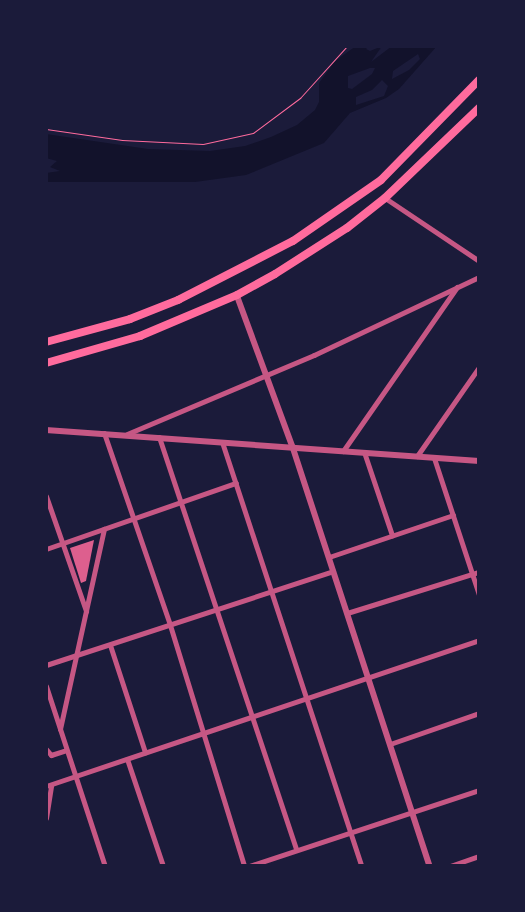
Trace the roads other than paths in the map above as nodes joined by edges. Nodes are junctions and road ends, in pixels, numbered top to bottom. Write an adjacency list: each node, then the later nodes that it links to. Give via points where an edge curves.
1 (479, 80): 8 (highway, via 381,180 293,241 170,303 130,319)
2 (479, 108): 3 (highway)
3 (385, 198): 4 (street); 7 (highway, via 309,254)
4 (479, 261)
5 (479, 277): 6 (street)
6 (457, 287): 11 (street); 18 (street)
7 (237, 295): 9 (highway, via 140,336); 11 (street)
8 (46, 342)
9 (46, 363)
10 (479, 367): 20 (street)
11 (267, 376): 14 (street); 17 (street)
12 (46, 430): 13 (street)
13 (104, 433): 14 (street); 27 (street)
14 (127, 434): 15 (street)
15 (159, 437): 16 (street); 25 (street)
16 (222, 442): 17 (street); 23 (street)
17 (293, 447): 18 (street); 32 (street)
18 (343, 451): 19 (street)
19 (364, 452): 20 (street); 29 (street)
20 (417, 456): 21 (street)
21 (434, 458): 22 (street); 26 (street)
22 (479, 461)
23 (236, 483): 25 (street); 36 (street)
24 (46, 496): 30 (street)
25 (181, 502): 27 (street); 38 (street)
26 (452, 514): 29 (street); 35 (street)
27 (136, 518): 28 (street); 41 (street)
28 (104, 529): 30 (street); 39 (street)
29 (392, 535): 32 (street)
30 (63, 543): 31 (street); 39 (street)
31 (46, 548)
32 (329, 557): 33 (street)
33 (333, 571): 36 (street); 40 (street)
34 (479, 572): 35 (street)
35 (472, 574): 37 (street); 40 (street)
36 (272, 592): 38 (street); 48 (street)
37 (479, 595)
38 (216, 610): 41 (street); 50 (street)
39 (87, 613): 44 (street)
40 (347, 613): 46 (street)
41 (170, 625): 43 (street); 52 (street)
42 (479, 640): 46 (street)
43 (110, 645): 44 (street); 56 (street)
44 (79, 653): 45 (street); 51 (street)
45 (46, 666)
46 (368, 676): 48 (street); 53 (street)
47 (46, 686): 51 (street)
48 (307, 697): 50 (street); 63 (street)
49 (479, 713): 53 (street)
50 (251, 716): 52 (street); 64 (street)
51 (60, 729): 55 (street)
52 (204, 732): 56 (street); 68 (street)
53 (390, 744): 61 (street)
54 (46, 749): 55 (street, via 51,755)
55 (66, 750): 58 (street)
56 (145, 752): 57 (street)
57 (126, 759): 58 (street); 67 (street)
58 (75, 777): 59 (street); 66 (street)
59 (49, 785): 62 (street)
60 (479, 790): 61 (street)
61 (412, 812): 63 (street); 71 (street)
62 (46, 818)
63 (350, 832): 64 (street); 70 (street)
64 (296, 850): 69 (street)
65 (479, 856): 72 (street)
66 (105, 866)
67 (163, 866)
68 (244, 866)
69 (249, 866)
70 (361, 866)
71 (430, 866)
72 (450, 866)

